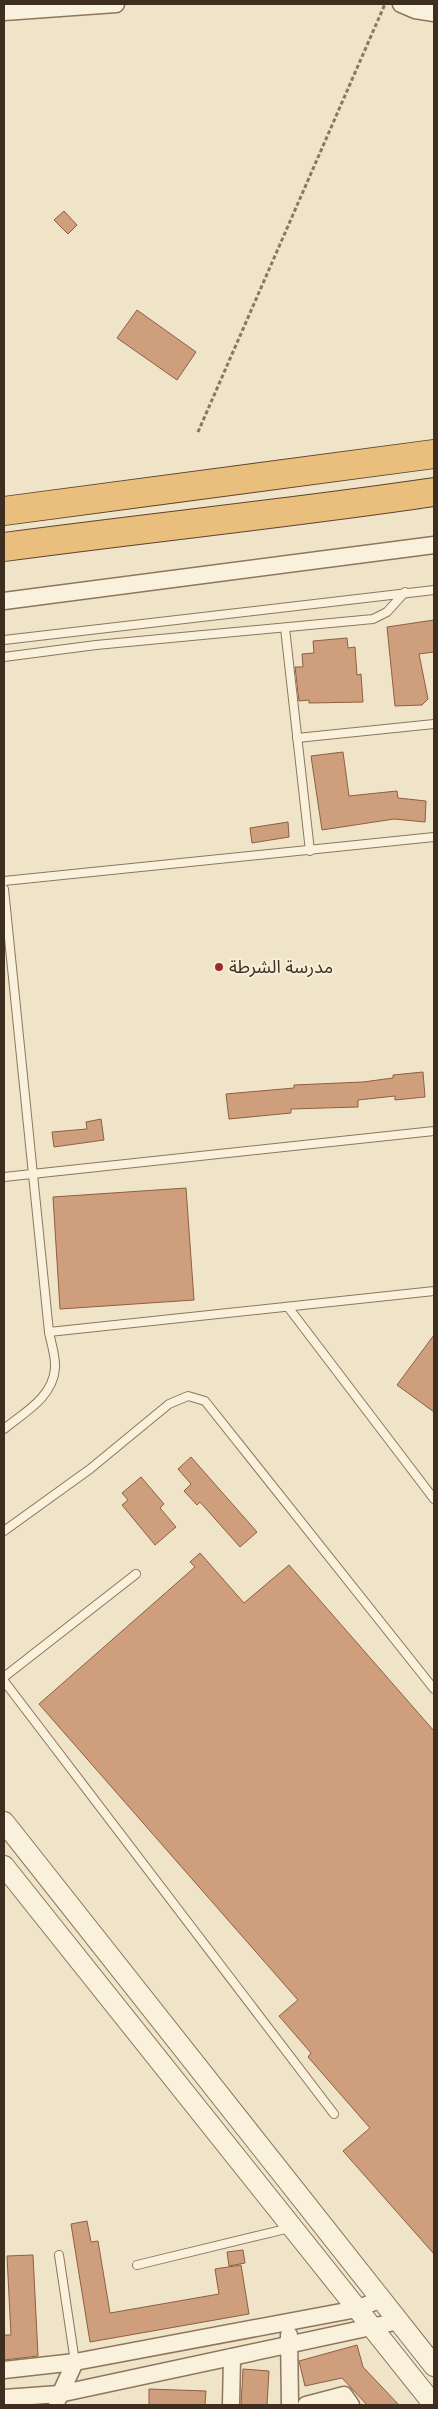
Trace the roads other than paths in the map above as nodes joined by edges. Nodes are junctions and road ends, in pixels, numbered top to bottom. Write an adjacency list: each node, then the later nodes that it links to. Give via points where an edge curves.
1 (117, 4): 3 (street)
2 (400, 4): 5 (street)
3 (44, 6): 4 (street)
4 (4, 12)
5 (434, 13)
6 (434, 454): 8 (highway)
7 (434, 492): 10 (highway)
8 (4, 511)
9 (434, 545): 13 (street)
10 (4, 547)
11 (434, 590): 12 (lane)
12 (405, 592): 14 (lane, via 387,612 373,619); 15 (lane)
13 (4, 601)
14 (285, 628): 16 (lane, via 96,645); 18 (lane)
15 (4, 640)
16 (4, 658)
17 (434, 724): 18 (lane)
18 (297, 738): 20 (lane)
19 (434, 837): 20 (lane)
20 (310, 851): 21 (lane)
21 (4, 881)
22 (4, 890): 24 (lane)
23 (434, 1131): 24 (lane)
24 (33, 1174): 25 (lane); 28 (lane)
25 (4, 1177)
26 (434, 1291): 27 (lane)
27 (288, 1307): 28 (lane); 30 (lane)
28 (49, 1332): 29 (lane, via 56,1366 52,1385 39,1401)
29 (4, 1429)
30 (434, 1499)
31 (4, 1531): 35 (lane, via 90,1469 169,1404 188,1396 205,1401)
32 (136, 1574): 33 (lane)
33 (4, 1677)
34 (4, 1681): 38 (lane)
35 (434, 1689)
36 (4, 1822): 42 (street)
37 (4, 1866): 39 (street)
38 (334, 2114)
39 (292, 2228): 41 (lane); 43 (street)
40 (59, 2255): 49 (lane)
41 (137, 2265)
42 (382, 2300): 43 (street); 44 (street)
43 (357, 2309): 45 (street); 46 (street)
44 (398, 2321): 46 (street); 50 (street)
45 (287, 2322): 47 (street); 49 (street)
46 (372, 2327): 47 (street); 59 (street)
47 (290, 2345): 48 (street); 56 (street)
48 (232, 2357): 52 (street); 55 (street)
49 (75, 2362): 51 (street); 52 (street); 54 (street)
50 (434, 2366)
51 (4, 2370)
52 (76, 2397): 54 (street)
53 (4, 2398): 54 (street)
54 (57, 2399)
55 (231, 2405)
56 (290, 2405)
57 (306, 2405): 58 (street, via 344,2395)
58 (351, 2405)
59 (434, 2405)

